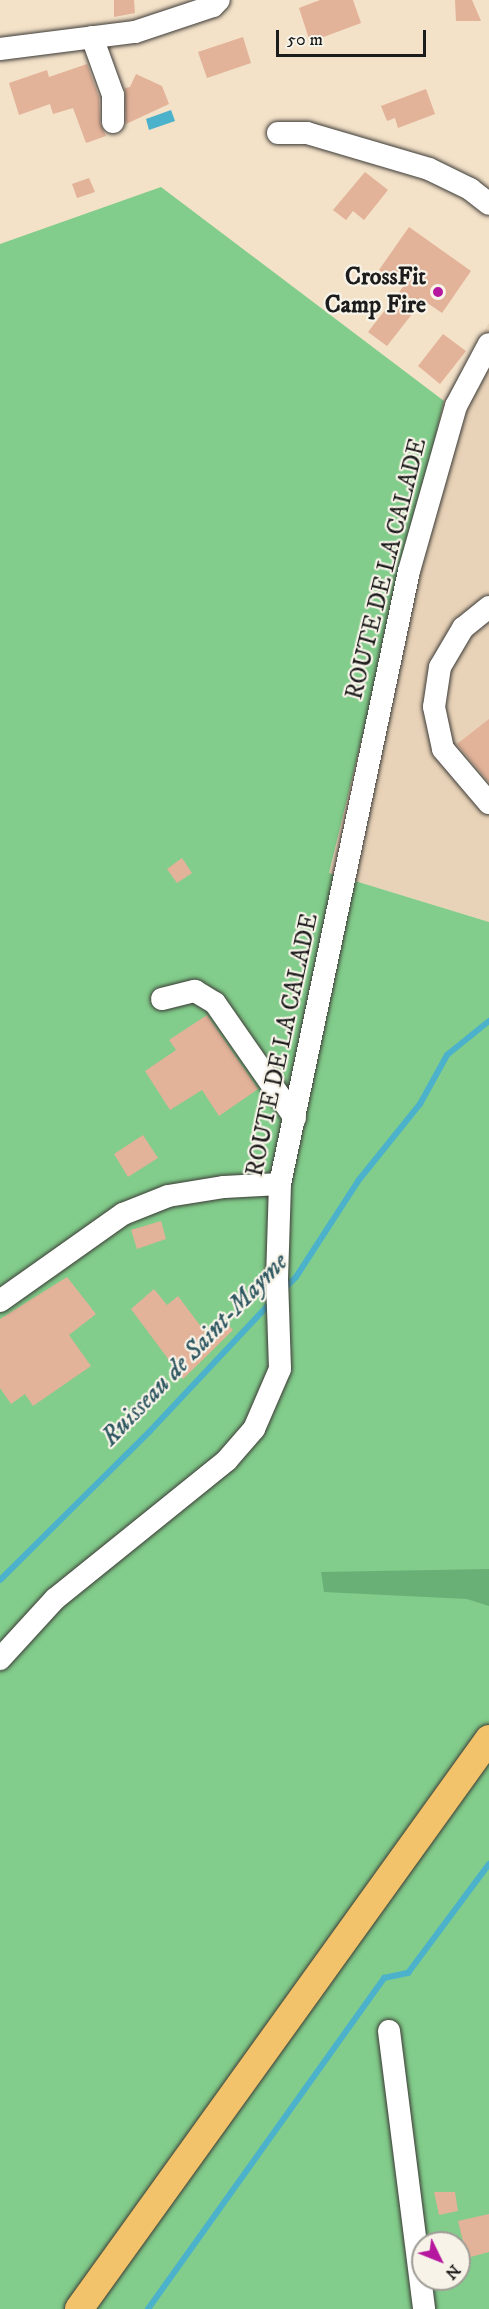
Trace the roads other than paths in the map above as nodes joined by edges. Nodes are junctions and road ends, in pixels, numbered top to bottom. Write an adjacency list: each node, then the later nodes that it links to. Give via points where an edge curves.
1 (219, 0): 2 (street, via 213,6 135,32)
2 (92, 37): 3 (street); 4 (street, via 113,95)
3 (0, 49)
4 (113, 122)
5 (278, 133): 6 (street, via 307,133 429,169 470,189)
6 (489, 204)
7 (489, 344): 11 (street, ROUTE DE LA CALADE, via 456,406 410,571)
8 (489, 607): 9 (street, via 463,628 440,667 434,707 444,749)
9 (489, 804)
10 (162, 999): 11 (street, via 195,991 215,1003)
11 (295, 1118): 12 (street, ROUTE DE LA CALADE)
12 (280, 1184): 13 (street, via 168,1196 123,1214); 14 (street, ROUTE DE LA CALADE, via 280,1369 254,1428 227,1460 56,1599)
13 (0, 1301)
14 (0, 1659)
15 (489, 1739): 17 (main road)
16 (389, 2031): 18 (street)
17 (79, 2309)
18 (424, 2309)

